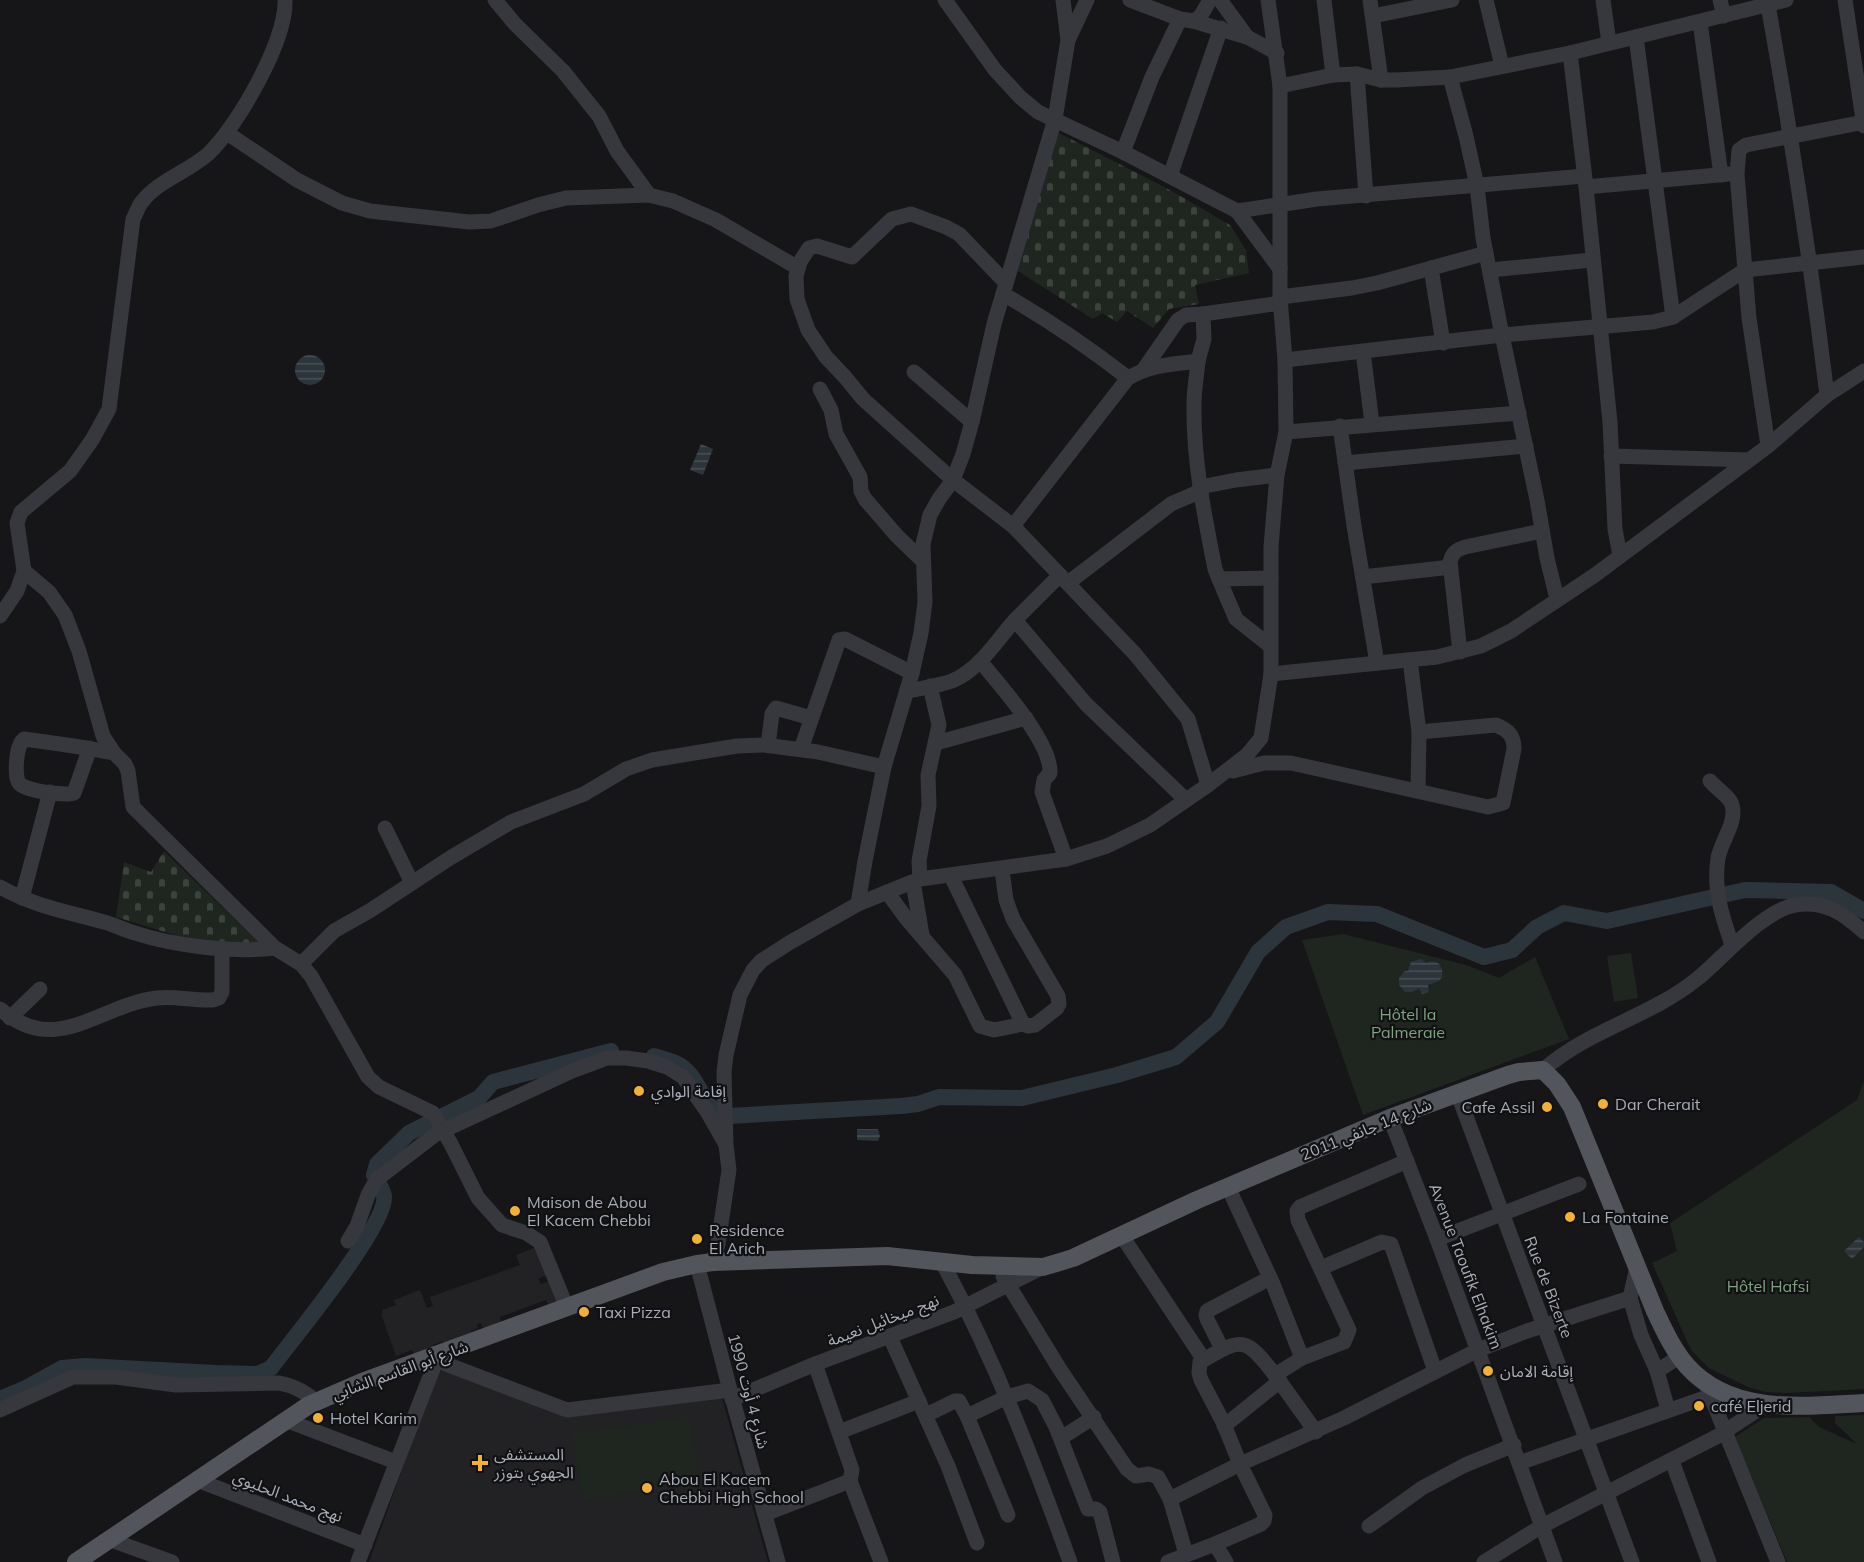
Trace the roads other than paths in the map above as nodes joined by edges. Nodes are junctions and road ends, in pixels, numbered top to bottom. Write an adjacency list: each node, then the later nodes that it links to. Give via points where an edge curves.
1 (285, 0): 38 (street, via 284,18 271,53)
2 (495, 0): 47 (street, via 563,70 599,117 617,151)
3 (945, 0): 36 (street, via 995,70 1038,112)
4 (1063, 0): 26 (street)
5 (1086, 0): 26 (street)
6 (1130, 0): 21 (street)
7 (1210, 0): 21 (street, via 1206,10)
8 (1220, 0): 25 (street)
9 (1268, 0): 28 (street)
10 (1324, 0): 32 (street)
11 (1370, 0): 19 (street)
12 (1452, 0): 19 (street)
13 (1486, 0): 30 (street)
14 (1603, 0): 27 (street)
15 (1720, 0): 20 (street)
16 (1786, 0): 18 (street)
17 (1845, 0): 37 (street)
18 (1768, 5): 20 (street); 39 (street)
19 (1373, 16): 34 (street)
20 (1724, 16): 22 (street)
21 (1186, 20): 23 (street); 40 (street, via 1152,77)
22 (1700, 22): 24 (street); 42 (street)
23 (1221, 28): 25 (street); 43 (street)
24 (1636, 36): 27 (street); 44 (street)
25 (1247, 37): 28 (street)
26 (1068, 39): 36 (street)
27 (1609, 43): 29 (street)
28 (1277, 53): 35 (street)
29 (1570, 53): 30 (street); 45 (street)
30 (1502, 66): 33 (street)
31 (1357, 74): 32 (street); 34 (street); 48 (street)
32 (1333, 75): 35 (street)
33 (1450, 77): 34 (street); 46 (street)
34 (1381, 80)
35 (1280, 86): 49 (street)
36 (1055, 119): 40 (street); 60 (street)
37 (1864, 124): 39 (street)
38 (227, 132): 47 (street, via 297,180 342,203 370,211 480,222 566,198); 94 (street, via 207,155 141,202 133,219 109,410 70,471 21,512 17,523)
39 (1792, 137): 41 (street, via 1739,150); 54 (street)
40 (1123, 152): 43 (street)
41 (1737, 174): 42 (street); 59 (street)
42 (1721, 175): 44 (street)
43 (1170, 176): 50 (street)
44 (1655, 181): 45 (street); 63 (street)
45 (1585, 182): 46 (street); 53 (street)
46 (1477, 186): 48 (street); 51 (street)
47 (649, 195): 55 (street, via 716,220)
48 (1366, 196): 49 (street)
49 (1279, 204): 50 (street); 57 (street)
50 (1237, 211): 57 (street)
51 (1486, 253): 56 (street); 58 (street)
52 (1864, 257): 54 (street)
53 (1592, 260): 58 (street); 64 (street)
54 (1810, 262): 59 (street); 75 (street)
55 (798, 268): 60 (street, via 812,247 852,257 892,219 911,214 959,234); 87 (street, via 795,285 801,314 826,357 863,399)
56 (1431, 268): 61 (street, via 1352,288); 66 (street)
57 (1280, 269): 61 (street)
58 (1490, 270): 65 (street)
59 (1745, 270): 63 (street); 82 (street)
60 (1004, 289): 73 (street); 77 (street)
61 (1280, 300): 62 (street); 68 (street)
62 (1203, 314): 69 (street, via 1204,339); 70 (street, via 1178,320)
63 (1673, 317): 64 (street)
64 (1599, 328): 65 (street); 83 (street)
65 (1502, 335): 66 (street); 76 (street)
66 (1443, 343): 67 (street)
67 (1364, 352): 68 (street); 78 (street)
68 (1285, 360): 80 (street)
69 (1198, 362): 70 (street); 88 (street, via 1194,402)
70 (1144, 369): 73 (street)
71 (1864, 371): 75 (street)
72 (914, 372): 77 (street)
73 (1128, 378): 89 (street)
74 (820, 389): 92 (street, via 831,410 836,434 860,477 865,499)
75 (1827, 395): 82 (street)
76 (1519, 413): 78 (street); 81 (street)
77 (972, 422): 87 (street)
78 (1372, 423): 79 (street)
79 (1340, 426): 80 (street); 85 (street)
80 (1286, 432): 86 (street)
81 (1526, 446): 85 (street); 90 (street)
82 (1768, 446): 84 (street)
83 (1611, 456): 84 (street); 91 (street)
84 (1749, 460): 91 (street)
85 (1346, 463): 96 (street)
86 (1277, 475): 88 (street); 95 (street)
87 (953, 480): 89 (street); 92 (street, via 930,516)
88 (1200, 489): 97 (street, via 1171,504); 98 (street)
89 (1013, 526): 97 (street)
90 (1542, 531): 93 (street, via 1456,550); 99 (street)
91 (1620, 556): 99 (street)
92 (923, 561): 107 (street, via 925,614)
93 (1451, 567): 96 (street); 103 (street)
94 (24, 572): 100 (street); 118 (street, via 50,592 64,615 79,651 103,736)
95 (1271, 578): 98 (street); 102 (street)
96 (1363, 578): 106 (street)
97 (1064, 579): 101 (street); 122 (street, via 1183,712 1191,726)
98 (1219, 579): 102 (street, via 1236,619)
99 (1557, 599): 103 (street, via 1510,631)
100 (0, 616)
101 (1016, 620): 105 (street); 125 (street, via 1086,704)
102 (1270, 646): 108 (street)
103 (1460, 652): 104 (street)
104 (1410, 660): 106 (street); 113 (street)
105 (980, 661): 109 (street, via 955,680); 112 (street)
106 (1377, 663): 108 (street)
107 (912, 673): 110 (street); 111 (street, via 842,639)
108 (1271, 674): 120 (street, via 1261,738)
109 (930, 686): 110 (street); 114 (street, via 939,720)
110 (907, 691): 119 (street)
111 (811, 718): 115 (street, via 776,708); 117 (street)
112 (1026, 718): 114 (street); 127 (street, via 1048,758 1050,773 1042,792)
113 (1419, 732): 123 (street); 123 (street, via 1496,725 1511,734 1514,748 1503,804 1499,806)
114 (936, 743): 130 (street, via 928,775 929,806)
115 (768, 745): 117 (street); 131 (street, via 671,756 626,769 595,789 511,822)
116 (90, 748): 118 (street); 124 (street, via 74,793); 124 (street, via 21,740 17,748 20,785)
117 (801, 749): 119 (street)
118 (114, 753): 140 (street, via 128,771 132,801 138,813)
119 (884, 767): 135 (street)
120 (1222, 775): 122 (street); 123 (street, via 1264,763 1291,763)
121 (1710, 781): 138 (street, via 1731,801 1733,810 1718,856 1716,884 1720,912)
122 (1208, 785): 125 (street)
123 (1418, 791)
124 (50, 792): 134 (street)
125 (1186, 800): 127 (street, via 1124,839)
126 (385, 828): 131 (street)
127 (1066, 859): 128 (street)
128 (1002, 870): 129 (street); 144 (street, via 1013,918 1058,996 1059,1004 1035,1025)
129 (951, 876): 130 (street); 144 (street)
130 (917, 881): 133 (street); 137 (street)
131 (412, 883): 141 (street, via 334,931)
132 (0, 887): 134 (street)
133 (887, 892): 135 (street); 137 (street)
134 (22, 898): 139 (street, via 163,941)
135 (858, 904): 149 (street, via 774,951 753,970 740,995 730,1029 724,1072)
136 (1864, 932): 138 (street, via 1827,906 1793,905)
137 (922, 935): 144 (street, via 955,975 980,1026 994,1030)
138 (1732, 945): 145 (street, via 1697,979 1663,1002 1572,1047)
139 (222, 948): 140 (street); 143 (street, via 219,998 157,998 60,1030 42,1030)
140 (275, 948): 141 (street)
141 (301, 964): 148 (street, via 318,986 368,1077)
142 (40, 989): 143 (street)
143 (5, 1014)
144 (1023, 1024)
145 (1544, 1070): 146 (main road, شارع 14 جانفي 2011, via 1519,1072); 161 (main road, via 1572,1107)
146 (1457, 1092): 147 (main road, شارع 14 جانفي 2011); 153 (street, Rue de Bizerte)
147 (1390, 1118): 150 (street, Avenue Taoufik Elhakim); 152 (main road, شارع 14 جانفي 2011)
148 (439, 1122): 149 (street, via 607,1059 626,1058 667,1067 683,1077); 156 (street, via 378,1179); 167 (street, via 478,1198 502,1225 540,1242)
149 (726, 1145): 158 (street, via 729,1170 718,1244)
150 (1407, 1161): 155 (street, Avenue Taoufik Elhakim); 162 (street, via 1297,1211)
151 (1579, 1184): 153 (street)
152 (1228, 1186): 154 (main road, شارع 14 جانفي 2011); 163 (street)
153 (1502, 1213): 155 (street); 168 (street, Rue de Bizerte)
154 (1122, 1236): 160 (main road, شارع 14 جانفي 2011); 175 (street)
155 (1437, 1239): 171 (street, Avenue Taoufik Elhakim)
156 (348, 1241)
157 (942, 1262): 158 (main road, شارع 14 جانفي 2011, via 887,1256); 159 (main road, شارع 14 جانفي 2011); 166 (street)
158 (699, 1264): 167 (main road, شارع أبو القاسم الشابي, via 663,1272); 181 (street, شارع 4 أوت 1990)
159 (997, 1266): 160 (main road, شارع 14 جانفي 2011); 164 (street)
160 (1043, 1267): 164 (street, نهج ميخائيل نعيمة)
161 (1637, 1267): 165 (street); 172 (main road, via 1654,1311)
162 (1321, 1268): 173 (street, via 1347,1323 1348,1335 1340,1344); 177 (street, via 1382,1242 1391,1244)
163 (1270, 1278): 170 (street, via 1208,1311 1207,1319); 173 (street)
164 (1008, 1285): 166 (street, نهج ميخائيل نعيمة); 191 (street)
165 (1630, 1298): 168 (street); 178 (street)
166 (965, 1306): 169 (street, نهج ميخائيل نعيمة); 182 (street)
167 (567, 1308): 174 (main road, شارع أبو القاسم الشابي)
168 (1544, 1325): 171 (street); 198 (street, Rue de Bizerte)
169 (890, 1337): 176 (street, نهج ميخائيل نعيمة); 183 (street)
170 (1222, 1349): 175 (street); 179 (street, via 1236,1344 1253,1349)
171 (1478, 1350): 177 (street); 199 (street, Avenue Taoufik Elhakim)
172 (1679, 1357): 178 (street); 180 (main road)
173 (1302, 1358): 179 (street)
174 (433, 1359): 181 (street, نهج ميخائيل نعيمة, via 567,1410); 184 (main road, شارع أبو القاسم الشابي, via 362,1382); 201 (street)
175 (1204, 1360): 193 (street, via 1198,1373)
176 (816, 1364): 181 (street, نهج ميخائيل نعيمة); 194 (street)
177 (1435, 1371): 195 (street)
178 (1657, 1371): 188 (street)
179 (1278, 1378): 193 (street); 195 (street)
180 (1708, 1390): 186 (main road); 188 (street); 196 (street)
181 (731, 1394): 208 (street, شارع 4 أوت 1990)
182 (1007, 1397): 190 (street); 197 (street, via 1022,1391 1036,1395); 222 (street)
183 (919, 1401): 189 (street); 194 (street)
184 (317, 1402): 187 (street, via 299,1389 279,1383 176,1385 91,1376 59,1382); 192 (main road, شارع أبو القاسم الشابي)
185 (1864, 1403): 186 (main road)
186 (1765, 1406): 196 (street)
187 (0, 1410)
188 (1668, 1410): 198 (street)
189 (926, 1415): 190 (street, via 959,1401); 213 (street)
190 (967, 1416): 209 (street)
191 (1094, 1417): 197 (street); 207 (street, via 1127,1469 1136,1476 1158,1477)
192 (288, 1421): 201 (street); 204 (main road, شارع أبو القاسم الشابي)
193 (1224, 1426): 203 (street)
194 (839, 1432): 205 (street, via 852,1470)
195 (1316, 1432): 203 (street)
196 (1723, 1432): 200 (street); 229 (street)
197 (1061, 1438): 223 (street, via 1088,1509 1100,1512)
198 (1588, 1440): 202 (street); 206 (street, Rue de Bizerte)
199 (1514, 1445): 202 (street, Avenue Taoufik Elhakim); 210 (street, via 1422,1488)
200 (1672, 1461): 206 (street); 228 (street)
201 (396, 1462): 215 (street)
202 (1519, 1463): 211 (street, Avenue Taoufik Elhakim)
203 (1240, 1464): 207 (street); 214 (street, via 1264,1521)
204 (197, 1480): 212 (main road, شارع أبو القاسم الشابي); 215 (street, نهج محمد الحليوي)
205 (850, 1481): 208 (street); 221 (street)
206 (1605, 1493): 211 (street); 227 (street, Rue de Bizerte)
207 (1170, 1499): 216 (street)
208 (765, 1514): 220 (street, شارع 4 أوت 1990)
209 (1008, 1515)
210 (1369, 1526)
211 (1542, 1526): 225 (street); 226 (street, Avenue Taoufik Elhakim)
212 (111, 1540): 217 (main road, شارع أبو القاسم الشابي); 218 (street)
213 (977, 1543)
214 (1215, 1544): 216 (street); 224 (street)
215 (365, 1545): 219 (street)
216 (1178, 1559)
217 (76, 1562)
218 (172, 1562)
219 (358, 1562)
220 (778, 1562)
221 (881, 1562)
222 (1070, 1562)
223 (1113, 1562)
224 (1226, 1562)
225 (1484, 1562)
226 (1555, 1562)
227 (1632, 1562)
228 (1709, 1562)
229 (1778, 1562)

